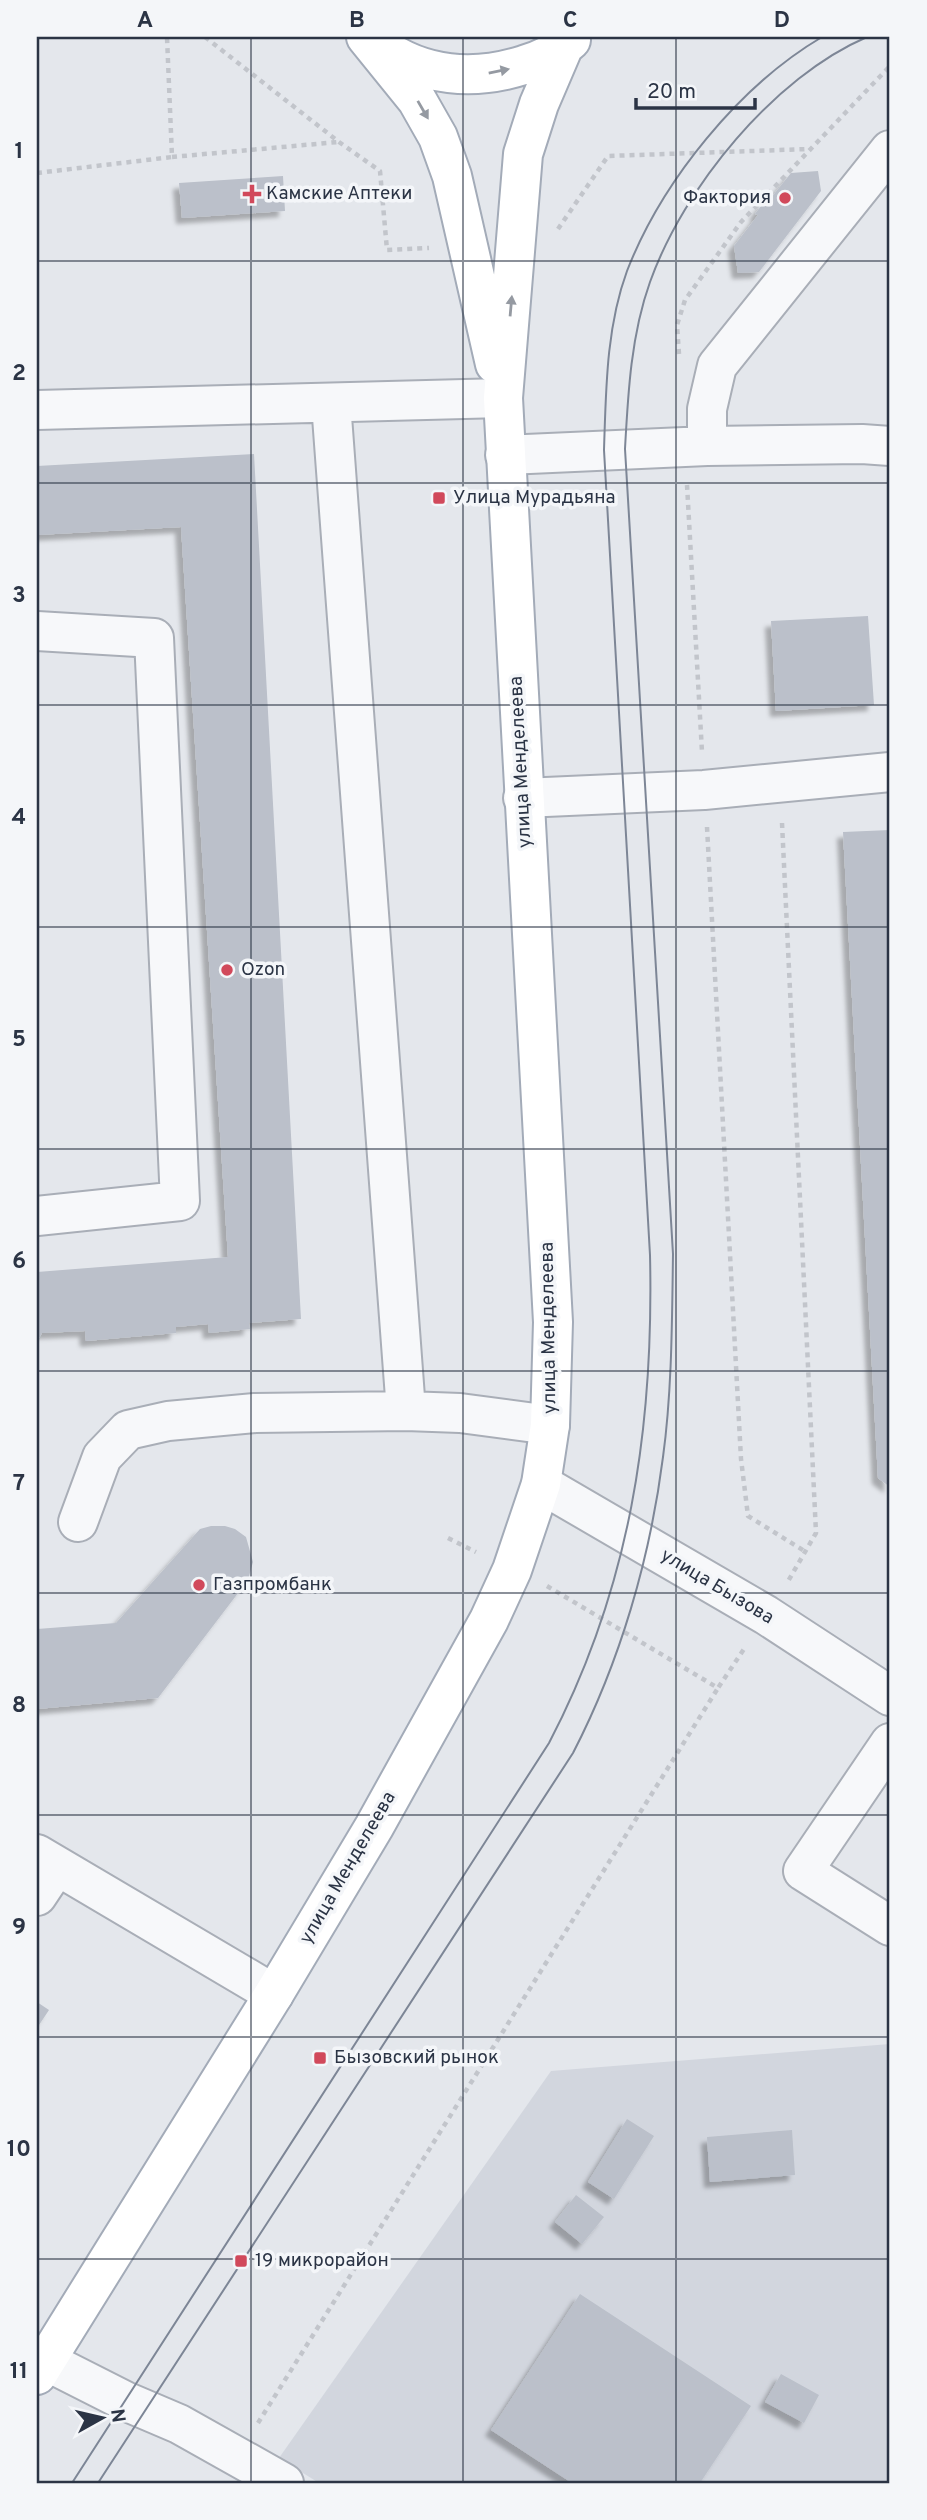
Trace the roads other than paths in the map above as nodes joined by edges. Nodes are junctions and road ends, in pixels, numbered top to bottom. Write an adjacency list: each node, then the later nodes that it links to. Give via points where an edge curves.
1 (366, 37): 2 (main road, one-way to 2, via 417,66 464,75 500,73 534,62); 4 (main road, улица Менделеева, one-way to 4, via 417,100 438,137 452,176)
2 (568, 42): 4 (main road, улица Менделеева, one-way to 2, via 523,154 539,104)
3 (890, 150): 7 (street, via 717,366 706,409)
4 (503, 398): 5 (street); 9 (main road, улица Менделеева)
5 (331, 403): 6 (street); 14 (street)
6 (37, 410)
7 (707, 446): 8 (street); 9 (street)
8 (890, 446)
9 (505, 455): 12 (main road, улица Менделеева)
10 (37, 631): 13 (street, via 154,638 180,1201)
11 (890, 772): 12 (street, via 657,793)
12 (523, 798): 15 (main road, улица Менделеева, via 553,1322)
13 (37, 1216)
14 (405, 1411): 15 (street); 17 (street, via 255,1413 168,1421 128,1430 102,1457)
15 (550, 1425): 16 (main road, улица Менделеева)
16 (541, 1484): 18 (street, улица Бызова, via 766,1615); 22 (main road, улица Менделеева, via 512,1570 489,1620)
17 (78, 1522)
18 (890, 1696)
19 (890, 1743): 21 (street, via 803,1871)
20 (43, 1872): 22 (street)
21 (890, 1926)
22 (274, 1994): 23 (main road, улица Менделеева)
23 (41, 2368): 24 (street, via 179,2424)
24 (284, 2483)

